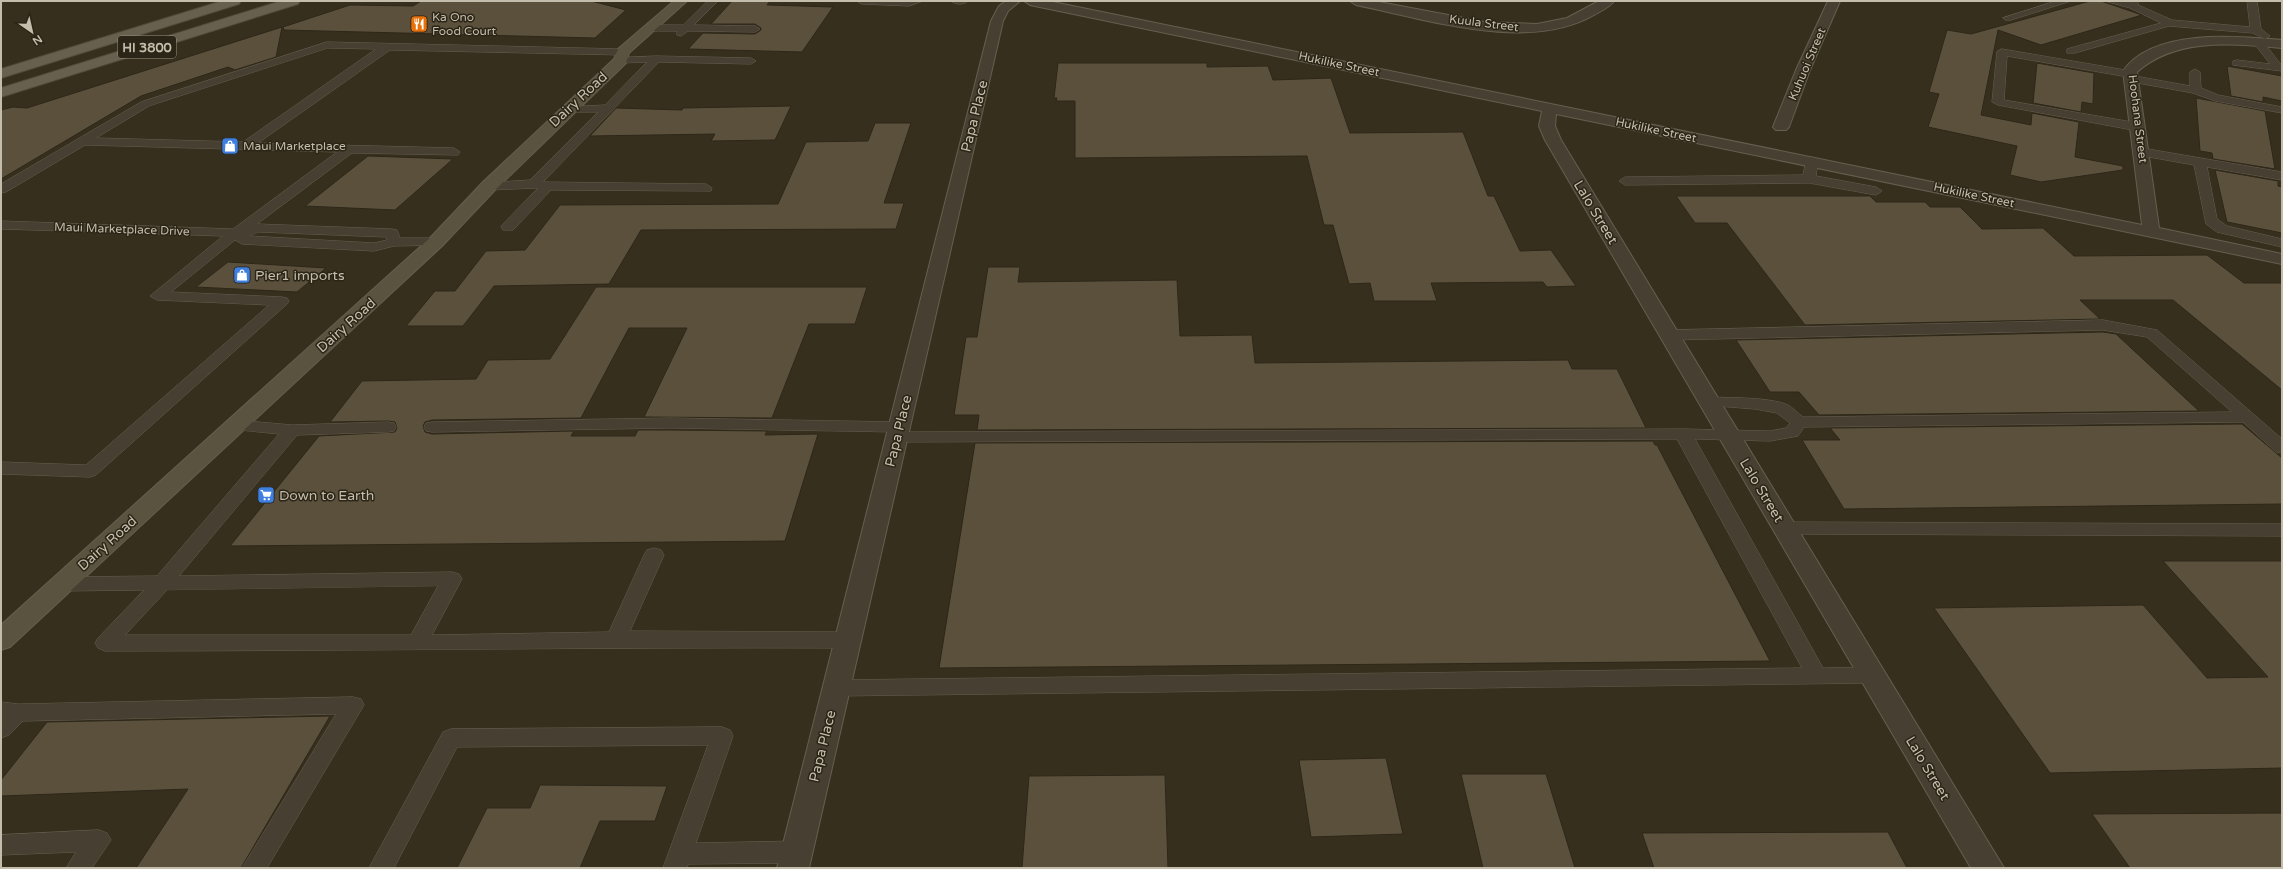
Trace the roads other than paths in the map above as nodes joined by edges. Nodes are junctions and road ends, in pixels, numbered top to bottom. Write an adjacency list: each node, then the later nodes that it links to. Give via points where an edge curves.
1 (235, 1): 35 (main road, HI 3800)
2 (294, 1): 38 (main road, HI 3800)
3 (681, 1): 21 (main road, Dairy Road)
4 (713, 1): 22 (lane)
5 (862, 1): 17 (lane)
6 (918, 1): 17 (lane)
7 (956, 1): 8 (lane)
8 (963, 1)
9 (1014, 1): 76 (street, Papa Place, via 1003,9 997,21)
10 (1030, 1): 40 (street, Hukilike Street)
11 (1356, 1): 12 (street, Kuula Street, via 1460,21 1516,28 1558,25 1575,20)
12 (1608, 1)
13 (1834, 1): 43 (street, Kuhuoi Street)
14 (2066, 1): 19 (lane)
15 (2110, 1): 18 (lane)
16 (2252, 1): 24 (lane)
17 (906, 2)
18 (2133, 3): 20 (lane)
19 (2008, 18)
20 (2170, 23): 24 (lane); 26 (lane); 29 (lane)
21 (651, 28): 22 (lane); 30 (main road, Dairy Road)
22 (685, 28): 23 (lane); 25 (lane)
23 (756, 29)
24 (2257, 36): 26 (street, Hoohana Street); 27 (street, Hoohana Street); 33 (lane, via 2279,69)
25 (675, 39)
26 (2210, 41): 36 (street, Hoohana Street, via 2152,53 2137,63 2130,71)
27 (2278, 44)
28 (388, 46): 30 (lane); 45 (lane, via 327,45 145,104); 46 (lane)
29 (2071, 51)
30 (622, 56): 31 (lane); 41 (main road, Dairy Road)
31 (656, 59): 32 (lane); 39 (lane)
32 (751, 61)
33 (2237, 63)
34 (2195, 72): 37 (lane)
35 (1, 74)
36 (2131, 77): 37 (lane); 44 (street, Hoohana Street); 44 (lane, via 2002,52 1998,102)
37 (2196, 90): 42 (lane, via 2215,98)
38 (1, 93)
39 (608, 108): 41 (lane); 55 (lane)
40 (1550, 108): 50 (street, Hukilike Street); 68 (street, Lalo Street, via 1547,126 1553,140)
41 (567, 109): 56 (main road, Dairy Road)
42 (2282, 110)
43 (1781, 127)
44 (2138, 127): 49 (street, Hoohana Street)
45 (82, 141): 46 (lane); 59 (lane)
46 (245, 146): 47 (lane)
47 (349, 149): 48 (lane); 64 (lane)
48 (454, 152)
49 (2142, 152): 51 (lane); 63 (street, Hoohana Street)
50 (1812, 162): 53 (lane); 63 (street, Hukilike Street)
51 (2200, 162): 52 (lane); 66 (lane, via 2212,221 2222,229)
52 (2282, 176)
53 (1809, 179): 54 (lane); 60 (lane)
54 (1625, 181)
55 (534, 184): 56 (lane); 57 (lane)
56 (489, 186): 65 (main road, Dairy Road)
57 (548, 186): 58 (lane); 62 (lane)
58 (706, 188)
59 (1, 189)
60 (1876, 191)
61 (1, 225): 64 (lane, Maui Marketplace Drive)
62 (508, 227)
63 (2151, 231): 67 (street, Hukilike Street)
64 (239, 233): 65 (lane, Maui Marketplace Drive, via 242,240 374,247 394,242); 80 (lane, via 157,296 282,301 90,471)
65 (436, 242): 72 (main road, Dairy Road)
66 (2282, 243)
67 (2282, 259)
68 (1670, 335): 69 (street, Lalo Street); 70 (lane, via 2103,325 2152,334)
69 (1710, 402): 71 (lane, via 1755,404 1782,409); 78 (street, Lalo Street)
70 (2248, 418): 71 (lane); 79 (lane)
71 (1799, 422): 78 (lane, via 1792,432 1770,436)
72 (236, 425): 75 (lane); 85 (main road, Dairy Road)
73 (432, 426): 76 (lane, via 670,423)
74 (388, 427): 75 (lane)
75 (292, 430): 84 (lane)
76 (898, 432): 77 (lane); 88 (street, Papa Place)
77 (1683, 434): 78 (lane); 91 (lane)
78 (1729, 434): 81 (street, Lalo Street)
79 (2282, 448)
80 (1, 468)
81 (1785, 528): 82 (lane); 90 (street, Lalo Street)
82 (2282, 530)
83 (654, 555): 86 (lane)
84 (163, 582): 85 (lane); 89 (lane, via 452,579); 89 (lane, via 105,643)
85 (62, 584): 87 (main road, Dairy Road)
86 (616, 639): 88 (lane); 89 (lane)
87 (1, 640)
88 (849, 640): 92 (street, Papa Place)
89 (417, 643)
90 (1873, 675): 91 (lane); 101 (street, Lalo Street)
91 (1817, 676): 92 (lane)
92 (836, 688): 96 (street, Papa Place)
93 (9, 712): 94 (lane); 99 (lane, via 353,705)
94 (1, 729)
95 (1, 845): 98 (lane, via 99,840)
96 (795, 860): 97 (lane)
97 (677, 861): 100 (lane, via 722,736 451,738)
98 (78, 868)
99 (254, 868)
100 (381, 868)
101 (1988, 868)

